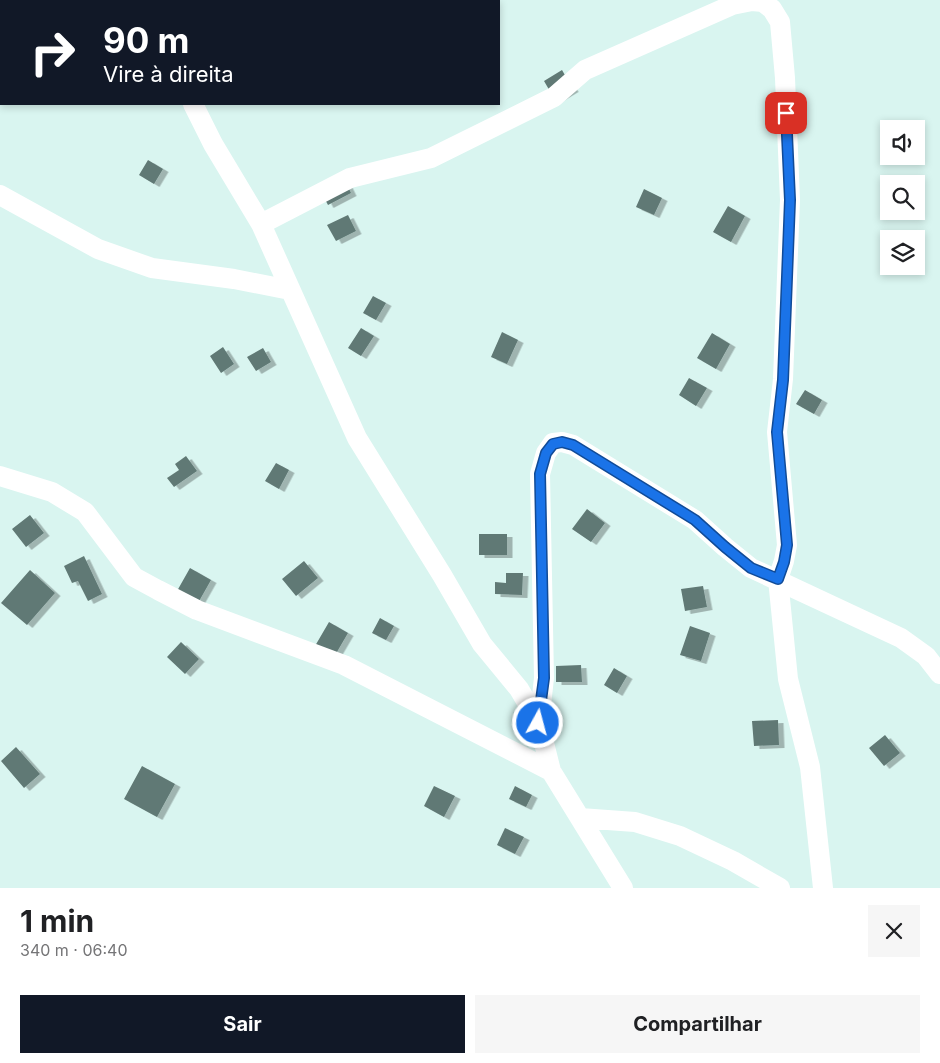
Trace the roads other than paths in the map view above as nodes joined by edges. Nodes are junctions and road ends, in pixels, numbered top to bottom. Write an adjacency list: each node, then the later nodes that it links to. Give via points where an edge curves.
1 (194, 105): 3 (street)
2 (0, 195): 4 (street, via 98,249 152,268)
3 (261, 224): 4 (street); 6 (street, via 350,178 431,158 554,97 585,70 732,5 752,1 763,2 772,8 781,31 790,200 783,380 777,432 787,545)
4 (290, 290): 8 (street, via 357,438 482,644 519,689)
5 (0, 476): 9 (street, via 52,492 85,512 134,577 158,590 197,610 344,665)
6 (778, 579): 7 (street, via 901,638 926,656); 8 (street, via 751,568 695,520 573,445 553,444 546,453 540,474 544,678); 13 (street, via 788,679 810,767)
7 (940, 674)
8 (538, 723): 9 (street)
9 (551, 771): 10 (street)
10 (580, 818): 11 (street); 12 (street, via 635,822 680,836)
11 (623, 888)
12 (780, 888)
13 (823, 888)

